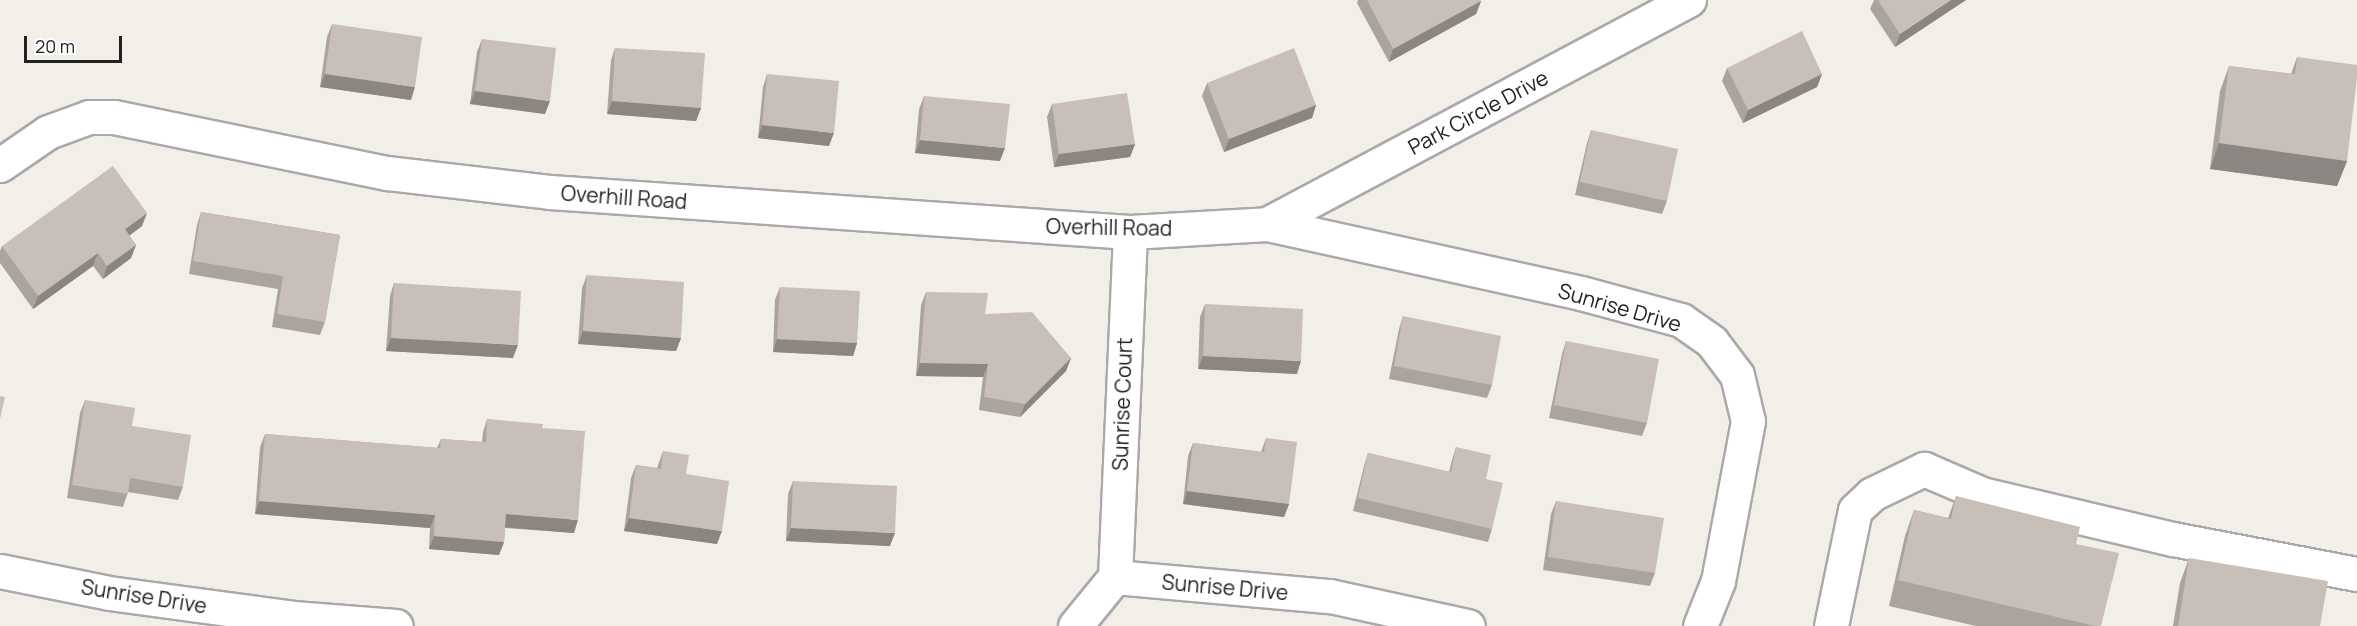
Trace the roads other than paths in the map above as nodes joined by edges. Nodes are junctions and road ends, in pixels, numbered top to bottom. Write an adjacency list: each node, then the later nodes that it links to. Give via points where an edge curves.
1 (1689, 0): 3 (street, Park Circle Drive)
2 (0, 165): 4 (street, Overhill Road, via 48,132 89,117 114,117 388,173 538,191)
3 (1267, 224): 4 (street, Overhill Road); 11 (street, Sunrise Drive, via 1581,293 1680,320 1712,342 1737,375 1748,421 1718,581)
4 (1130, 232): 7 (street, Sunrise Court)
5 (0, 570): 8 (street, Sunrise Drive, via 121,594 293,618)
6 (2357, 574): 12 (street, via 2173,539 1982,494 1924,468 1872,494 1855,510)
7 (1115, 577): 9 (street); 10 (street, Sunrise Drive, via 1330,596)
8 (396, 626)
9 (1076, 626)
10 (1468, 626)
11 (1700, 626)
12 (1831, 626)

